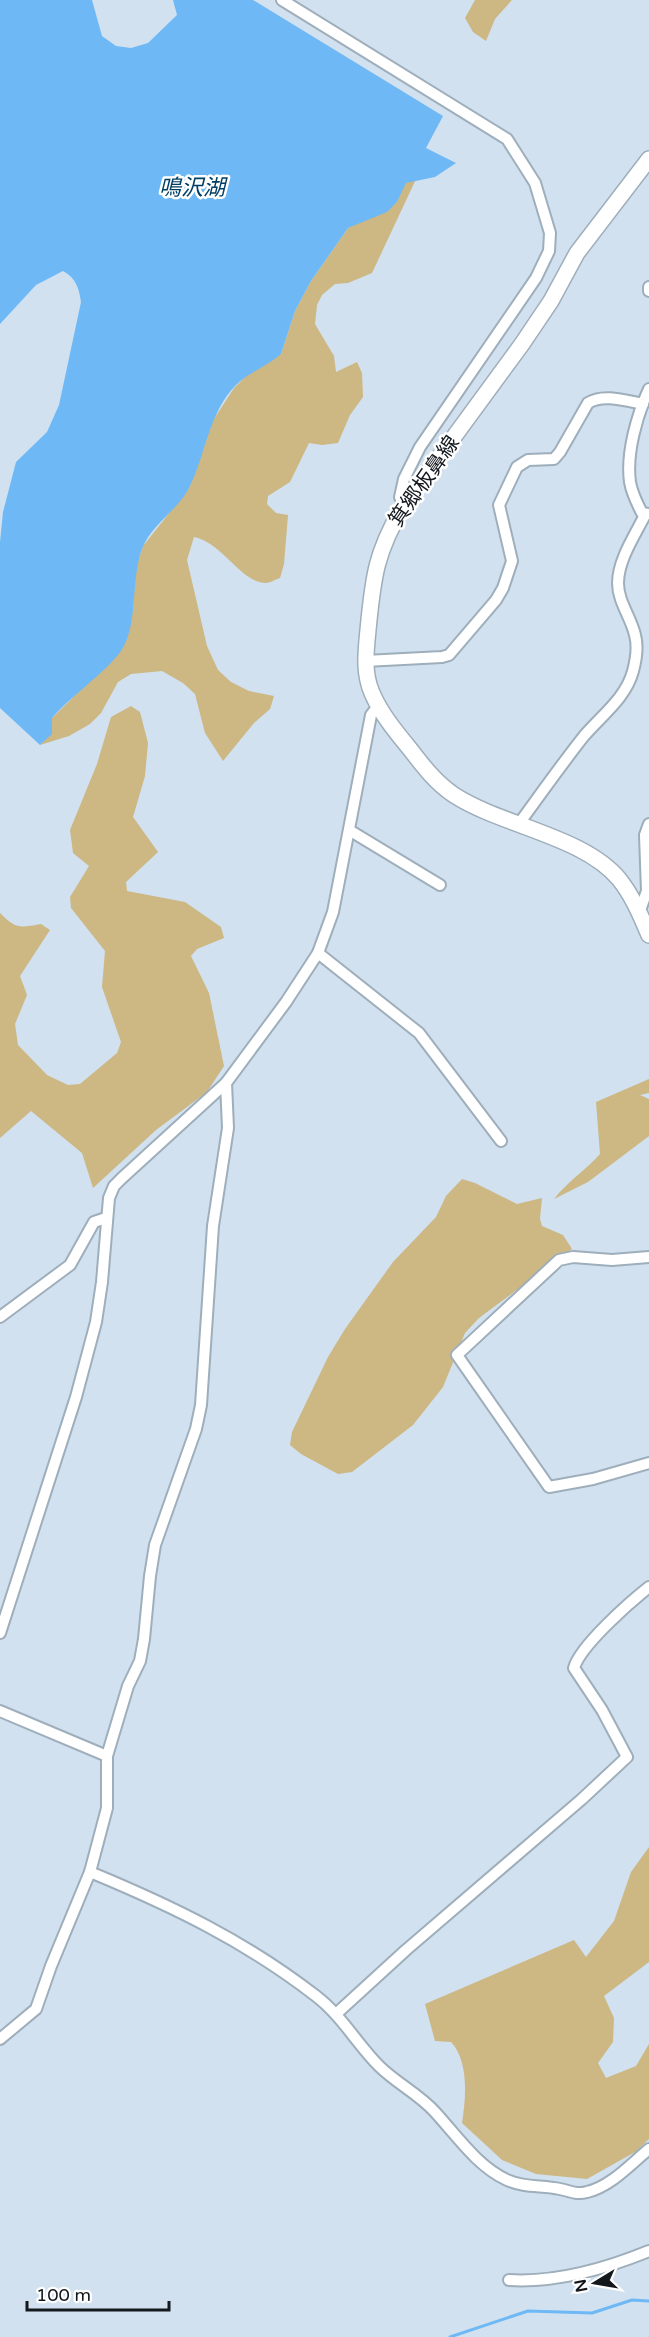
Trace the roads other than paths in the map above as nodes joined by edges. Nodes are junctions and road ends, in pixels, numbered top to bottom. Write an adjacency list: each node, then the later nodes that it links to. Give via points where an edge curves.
1 (282, 0): 5 (street, via 507,139 536,183 550,233 549,251 536,278 420,447 404,479 400,497)
2 (649, 159): 5 (main road, 箕郷板鼻線, via 577,253 522,344)
3 (649, 389): 4 (street)
4 (643, 404): 6 (street, via 635,433 630,481 634,498 642,513); 7 (street, via 594,399 554,459 528,460 517,467 499,505 512,561 503,588 449,655)
5 (404, 505): 7 (main road, 箕郷板鼻線, via 389,530 372,580)
6 (647, 514): 10 (street, via 631,542 618,582 635,635 632,675)
7 (365, 661): 8 (main road, 箕郷板鼻線)
8 (378, 706): 10 (main road, 箕郷板鼻線, via 441,786); 11 (street, via 371,715)
9 (649, 824): 13 (street, via 645,835 647,891)
10 (518, 825): 13 (main road, 箕郷板鼻線, via 599,861 619,880)
11 (349, 830): 12 (street); 15 (street, via 333,912)
12 (440, 885)
13 (639, 912): 14 (main road, 箕郷板鼻線)
14 (649, 935)
15 (318, 953): 16 (street); 17 (street, via 419,1033)
16 (226, 1083): 18 (street, via 114,1186); 25 (street, via 226,1156 213,1226 201,1405 155,1545 140,1660)
17 (501, 1141)
18 (106, 1218): 20 (street, via 94,1222 70,1265); 23 (street, via 96,1322 76,1397)
19 (649, 1257): 21 (street, via 559,1260 457,1354 549,1487)
20 (0, 1317)
21 (649, 1463)
22 (649, 1587): 27 (street, via 596,1637 574,1668 627,1757)
23 (0, 1633)
24 (0, 1711): 25 (street)
25 (107, 1756): 26 (street, via 107,1808)
26 (90, 1872): 27 (street, via 227,1935 271,1962); 28 (street, via 36,2009)
27 (336, 2014): 29 (street, via 382,2069 423,2099 472,2154 505,2180 573,2194 587,2192 605,2185)
28 (0, 2039)
29 (649, 2148)
30 (649, 2252): 31 (street, via 607,2268 529,2281)
31 (509, 2280)

